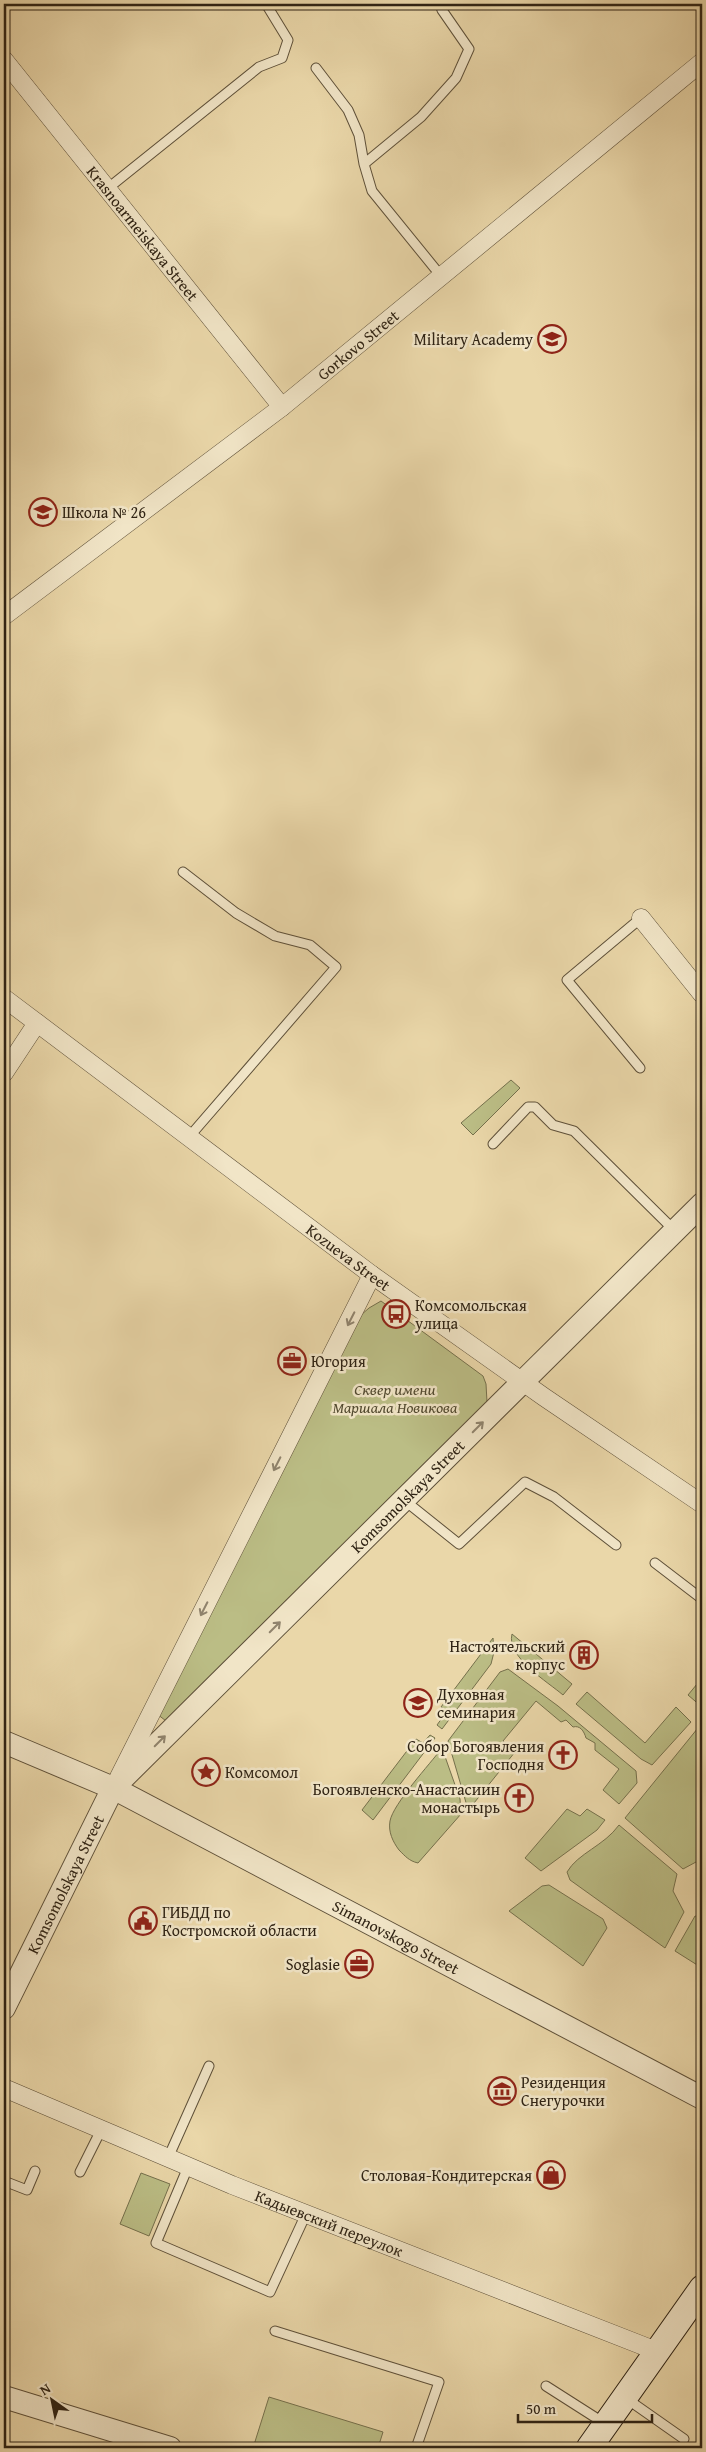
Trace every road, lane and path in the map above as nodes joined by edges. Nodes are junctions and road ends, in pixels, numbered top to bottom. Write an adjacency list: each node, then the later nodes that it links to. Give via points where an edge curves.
1 (266, 4): 7 (lane, via 288,40 282,58 259,67)
2 (440, 4): 6 (lane, via 469,49 456,78 421,117)
3 (4, 60): 7 (street, Krasnoarmeiskaya Street)
4 (702, 62): 8 (street, Gorkovo Street)
5 (316, 68): 6 (lane, via 348,110 359,135)
6 (364, 164): 8 (lane, via 372,191)
7 (107, 189): 9 (street, Krasnoarmeiskaya Street)
8 (441, 276): 9 (street, Gorkovo Street)
9 (282, 407): 10 (street, Gorkovo Street)
10 (4, 616)
11 (183, 872): 18 (lane, via 236,913 275,936 310,945 336,967)
12 (641, 918): 13 (street); 16 (lane, via 567,980)
13 (702, 994)
14 (4, 998): 15 (street, Kozueva Street)
15 (37, 1023): 17 (street); 18 (street, Kozueva Street)
16 (640, 1068)
17 (4, 1073)
18 (189, 1137): 22 (street, Kozueva Street)
19 (492, 1144): 21 (lane, via 528,1108 535,1107 553,1125 574,1131)
20 (702, 1204): 21 (street, Komsomolskaya Street)
21 (675, 1232): 23 (street, Komsomolskaya Street)
22 (372, 1275): 23 (street, Kozueva Street); 30 (street, Komsomolskaya Street, one-way to 30)
23 (522, 1382): 24 (street, Komsomolskaya Street, one-way to 23); 25 (street, Kozueva Street)
24 (404, 1500): 26 (lane, via 459,1544 526,1482 554,1497); 30 (street, Komsomolskaya Street, one-way to 24)
25 (702, 1503)
26 (616, 1545)
27 (655, 1563): 28 (lane)
28 (702, 1599)
29 (4, 1742): 30 (street, Simanovskogo Street)
30 (113, 1788): 31 (street, Komsomolskaya Street); 34 (street, Simanovskogo Street)
31 (4, 2008)
32 (209, 2066): 36 (lane)
33 (4, 2088): 35 (street, Кадыевский переулок)
34 (702, 2098)
35 (101, 2130): 36 (street, Кадыевский переулок); 39 (lane)
36 (168, 2158): 37 (street, Кадыевский переулок)
37 (188, 2167): 41 (street, Кадыевский переулок); 41 (lane, via 156,2243 270,2292)
38 (35, 2171): 40 (lane, via 27,2190)
39 (80, 2172)
40 (4, 2181)
41 (306, 2214): 44 (street, Кадыевский переулок)
42 (702, 2288): 44 (main road)
43 (275, 2331): 51 (lane, via 439,2382)
44 (658, 2352): 47 (main road)
45 (546, 2386): 48 (lane)
46 (4, 2397): 50 (street)
47 (625, 2398): 48 (main road); 49 (lane)
48 (606, 2425): 52 (main road)
49 (684, 2439)
50 (167, 2448)
51 (416, 2448)
52 (589, 2448)

